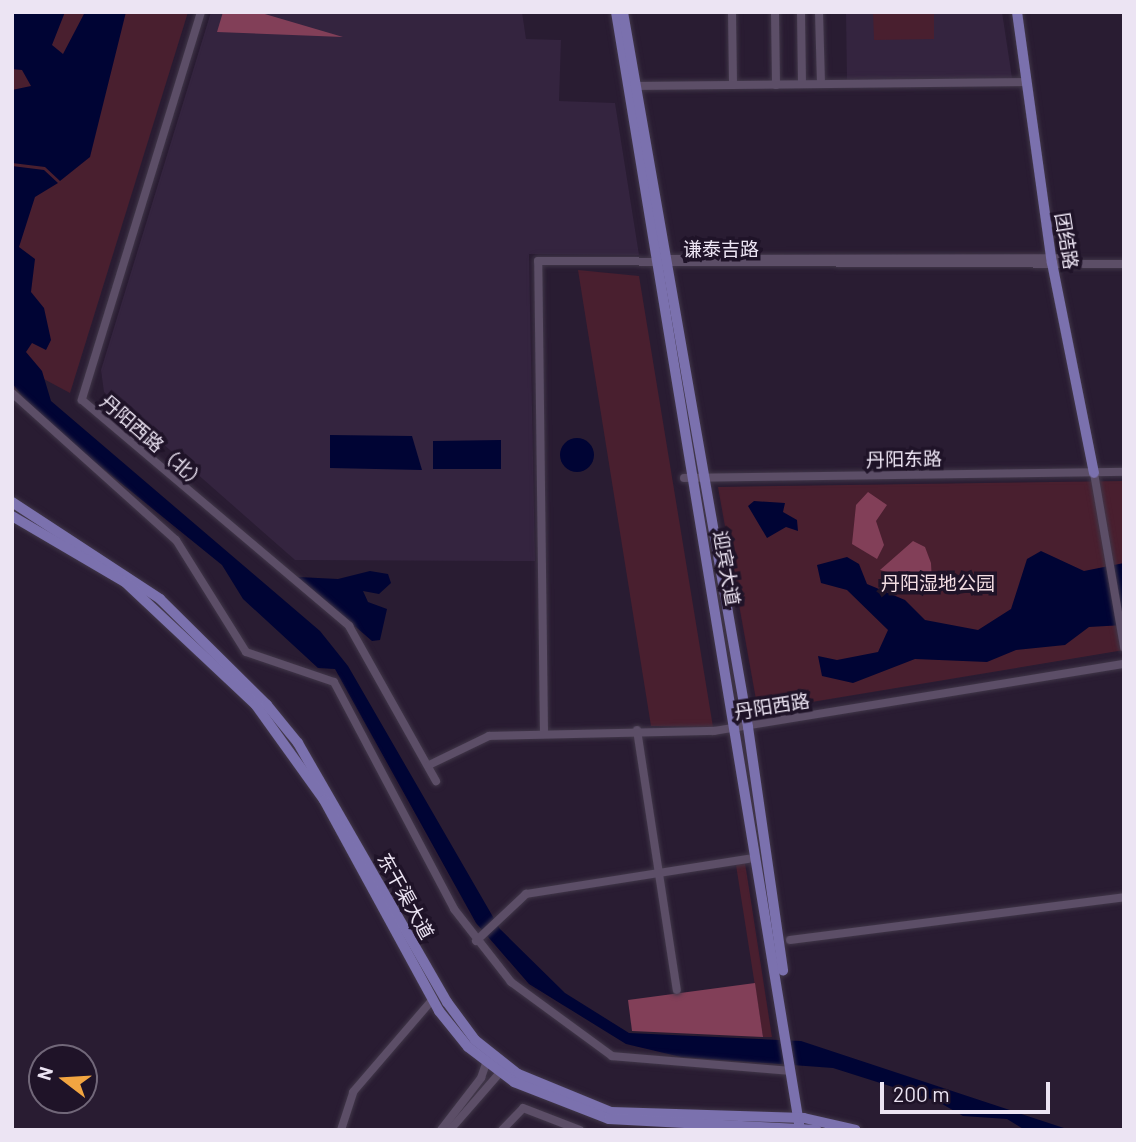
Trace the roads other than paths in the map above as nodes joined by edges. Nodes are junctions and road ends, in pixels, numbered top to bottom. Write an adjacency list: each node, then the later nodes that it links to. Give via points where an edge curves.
1 (201, 12): 31 (street, 丹阳西路（北）, via 82,400 349,626)
2 (616, 12): 17 (main road, 迎宾大道)
3 (623, 12): 15 (main road, 迎宾大道)
4 (732, 12): 13 (street)
5 (775, 12): 14 (street)
6 (801, 12): 11 (street)
7 (819, 12): 12 (street)
8 (1012, 12): 10 (main road, 团结路)
9 (1017, 12): 10 (main road, 团结路)
10 (1023, 82): 12 (street); 18 (main road, 团结路)
11 (802, 84): 12 (street); 14 (street)
12 (821, 84)
13 (733, 85): 14 (street); 15 (street)
14 (776, 85)
15 (637, 86): 17 (main road, 迎宾大道)
16 (1124, 258): 18 (street, 谦泰吉路)
17 (664, 260): 18 (street, 谦泰吉路); 23 (main road, 迎宾大道); 30 (street, 谦泰吉路, via 538,261)
18 (1048, 261): 19 (street, 谦泰吉路); 22 (main road, 团结路)
19 (1124, 264)
20 (12, 393): 37 (street, via 176,540 246,652 334,682)
21 (1124, 472): 22 (street, 丹阳东路)
22 (1091, 475): 23 (street, 丹阳东路); 26 (street)
23 (694, 478): 28 (main road, 迎宾大道)
24 (12, 502): 42 (main road, 东干渠大道, via 160,599 267,705 298,743 447,1002 475,1040)
25 (12, 516): 39 (main road, 东干渠大道, via 126,583 255,704 324,800)
26 (1124, 647)
27 (1124, 664): 28 (street, 丹阳西路)
28 (743, 727): 29 (street, 丹阳西路); 41 (main road, 迎宾大道)
29 (637, 730): 30 (street, 丹阳西路); 34 (street)
30 (544, 734): 31 (street, 丹阳西路, via 489,736)
31 (429, 765): 32 (street, 丹阳西路（北）)
32 (436, 781)
33 (748, 859): 34 (street)
34 (658, 873): 37 (street, via 526,894); 38 (street)
35 (1124, 897): 36 (street)
36 (790, 940)
37 (476, 941): 41 (street, via 511,982 612,1056)
38 (677, 990)
39 (433, 999): 40 (main road, 东干渠大道, via 468,1047); 45 (street, via 353,1092)
40 (487, 1061): 43 (main road, 东干渠大道); 46 (street, via 481,1078)
41 (792, 1066): 44 (main road, 迎宾大道)
42 (511, 1069): 43 (street); 44 (main road, 东干渠大道, via 611,1112)
43 (499, 1070): 44 (main road, 东干渠大道, via 609,1119); 47 (street)
44 (802, 1125): 50 (main road, 东干渠大道); 51 (main road, 东干渠大道)
45 (341, 1130)
46 (441, 1130)
47 (450, 1130)
48 (502, 1130): 49 (street, via 523,1108)
49 (580, 1130)
50 (817, 1130)
51 (856, 1130)

